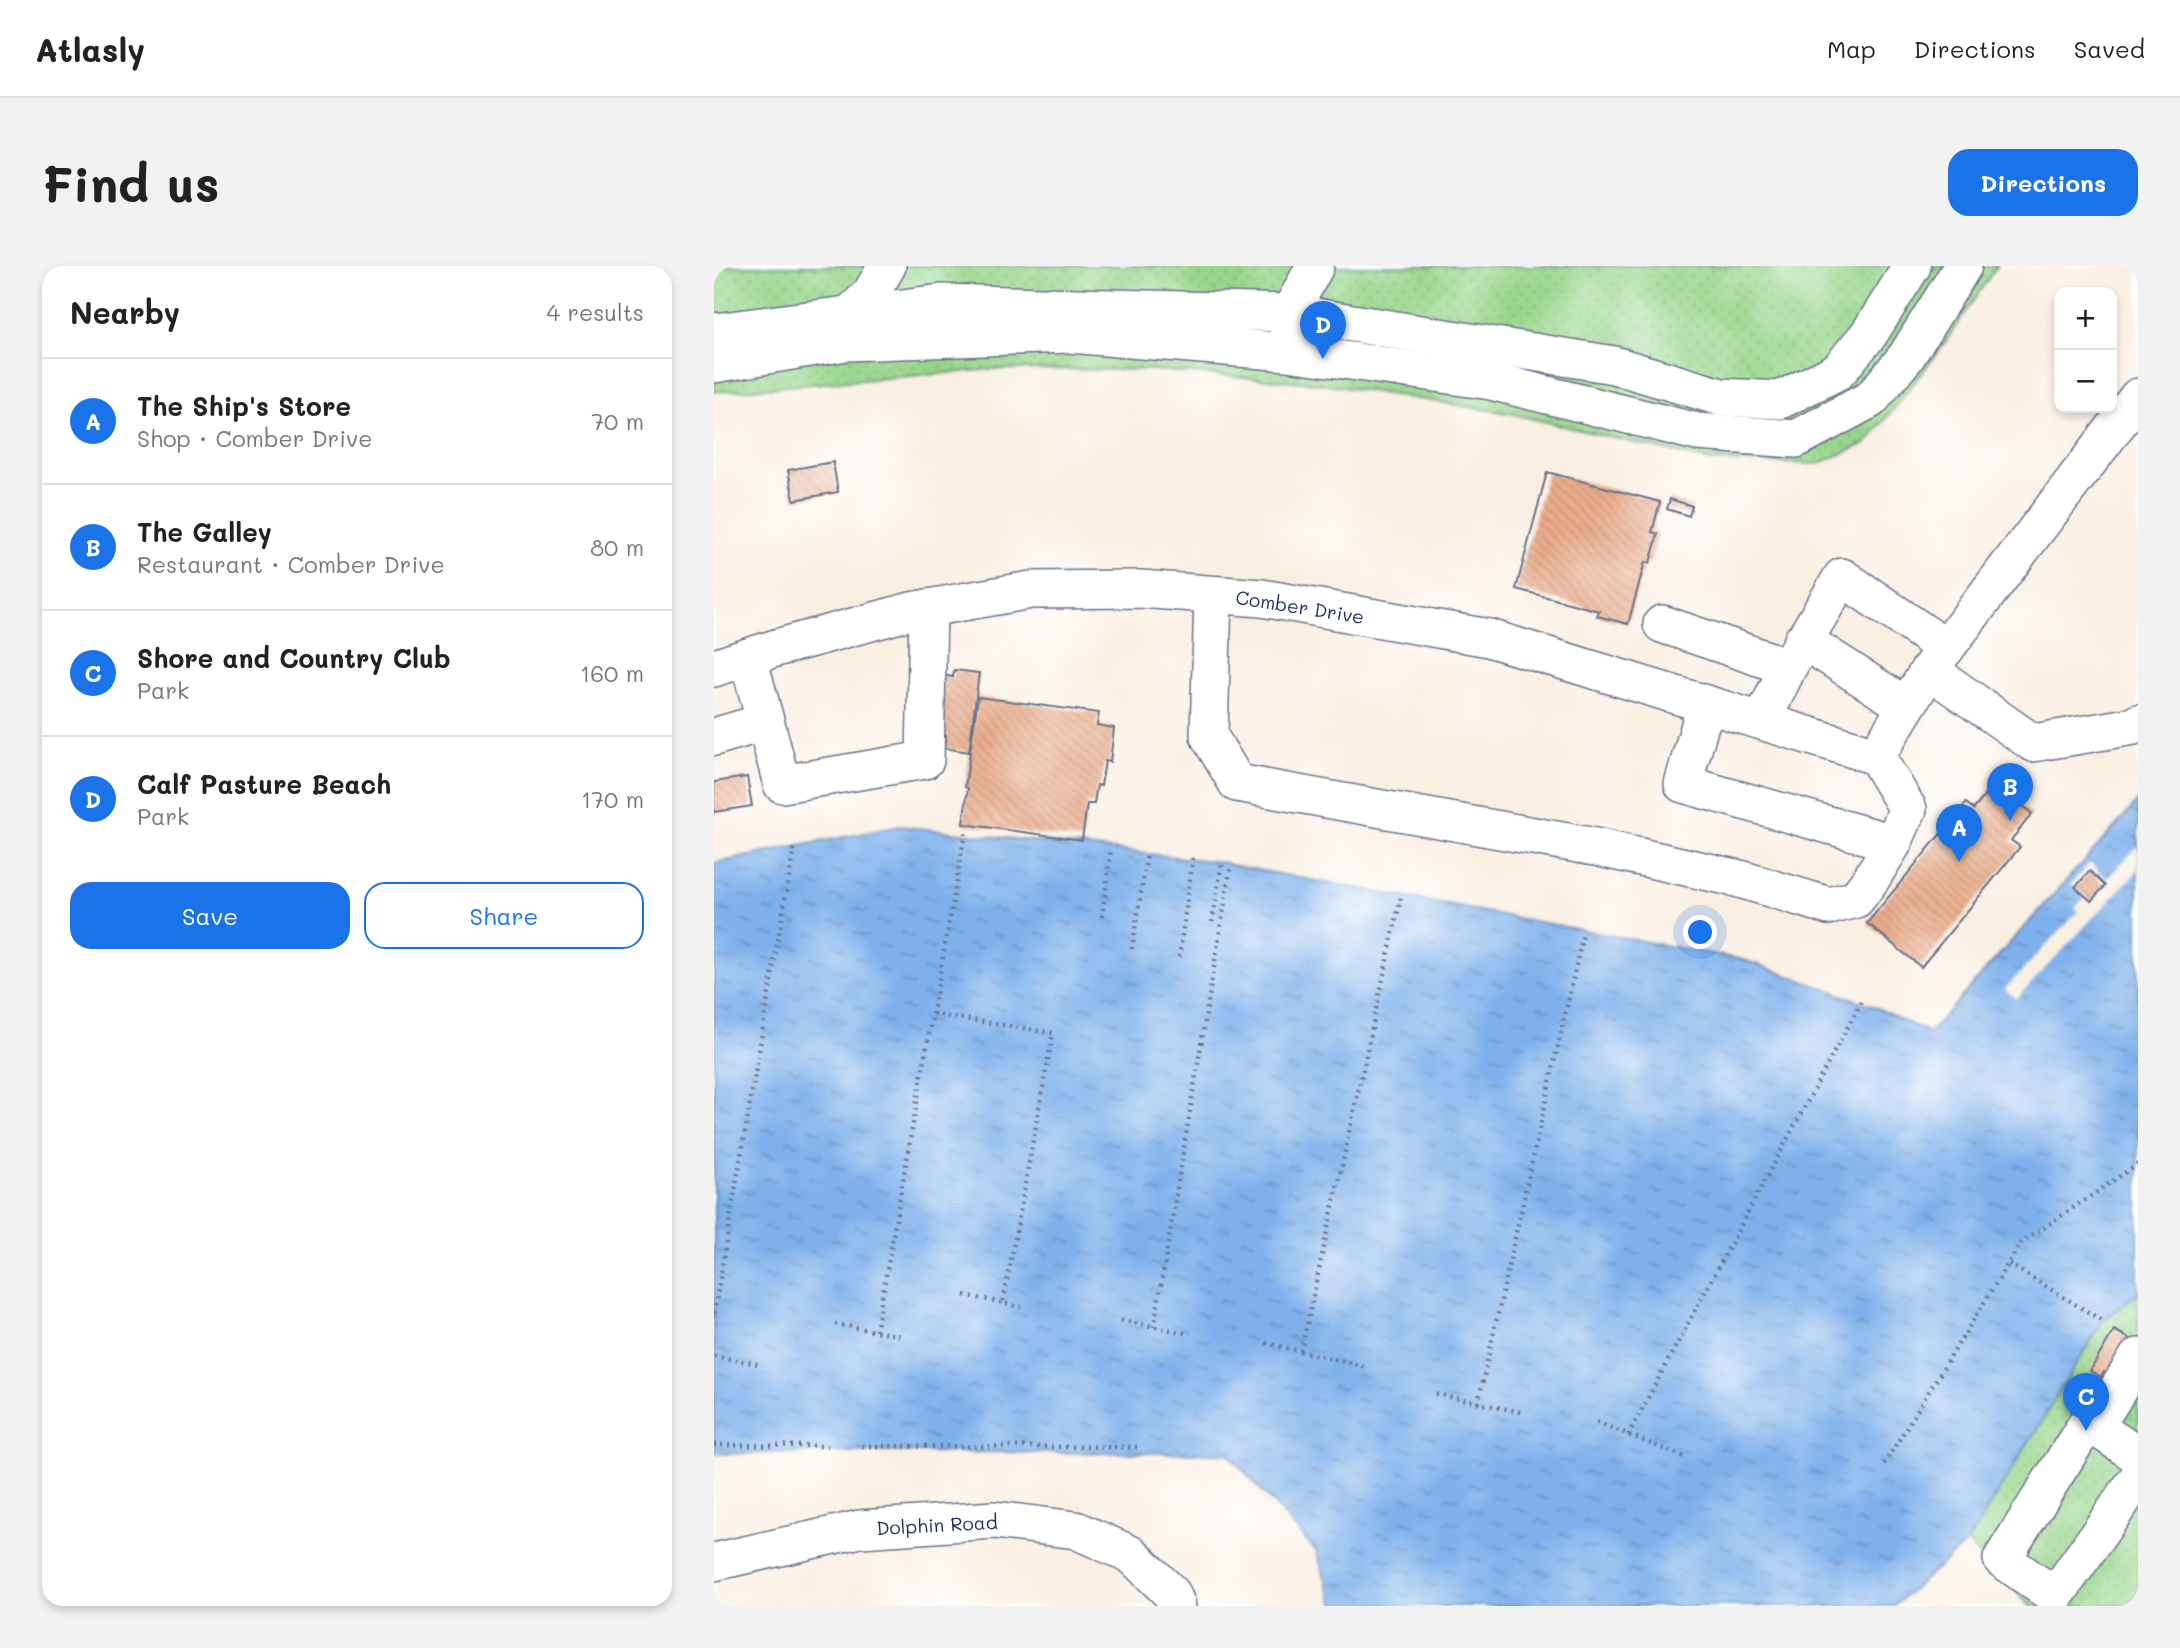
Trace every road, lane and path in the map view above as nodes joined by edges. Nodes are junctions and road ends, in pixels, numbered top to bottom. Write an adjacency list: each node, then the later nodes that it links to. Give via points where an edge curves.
1 (887, 266): 6 (street, via 870,295)
2 (1315, 266): 5 (street)
3 (1912, 266): 8 (street)
4 (1963, 266): 10 (street)
5 (1290, 313): 6 (street, via 942,303); 8 (street, via 1614,365 1721,397 1780,400 1838,371); 9 (street)
6 (849, 315): 7 (street)
7 (714, 332)
8 (1869, 334): 10 (street)
9 (1287, 352): 10 (street, via 1491,381 1697,432 1796,439 1871,399); 11 (street, via 1069,334 846,342)
10 (1906, 357)
11 (714, 364)
12 (2138, 397): 18 (street)
13 (1213, 595): 14 (street, Comber Drive, via 1140,589 1031,590); 20 (street, Comber Drive, via 1262,598 1489,638); 28 (street, via 1209,736 1237,783 1595,847 1740,879 1829,906 1856,899)
14 (928, 608): 17 (street, Comber Drive); 23 (street, via 925,760 782,784)
15 (1662, 624): 16 (street)
16 (1796, 654): 18 (street, via 1842,576); 21 (street); 22 (street)
17 (748, 657): 19 (street, Comber Drive); 23 (street)
18 (1938, 659): 21 (street); 24 (street, via 2032,743)
19 (714, 668)
20 (1706, 704): 22 (street, Comber Drive); 28 (street, via 1683,784)
21 (1906, 706): 26 (street)
22 (1762, 721): 26 (street, Comber Drive)
23 (765, 722): 25 (street)
24 (2138, 723)
25 (714, 737)
26 (1876, 756): 28 (street, via 1908,809)
27 (965, 833): 42 (path)
28 (1893, 843)
29 (794, 847): 48 (path)
30 (1111, 849): 36 (path)
31 (1147, 853): 39 (path)
32 (1193, 859): 40 (path)
33 (1222, 862): 37 (path)
34 (1231, 865): 52 (path)
35 (1401, 897): 57 (path)
36 (1102, 917)
37 (1212, 922)
38 (1583, 934): 63 (path)
39 (1132, 949)
40 (1179, 957)
41 (1861, 1002): 67 (path)
42 (933, 1014): 46 (path, via 1053,1033); 53 (path)
43 (2138, 1164): 44 (path, via 2021,1243)
44 (2010, 1264): 50 (path); 74 (path)
45 (965, 1295): 46 (path)
46 (1003, 1303): 47 (path)
47 (1021, 1307)
48 (714, 1313)
49 (1121, 1321): 52 (path)
50 (2102, 1321)
51 (835, 1324): 53 (path)
52 (1154, 1327): 54 (path)
53 (876, 1331): 55 (path)
54 (1190, 1334)
55 (902, 1336)
56 (1266, 1343): 57 (path)
57 (1301, 1351): 61 (path)
58 (714, 1356): 60 (path)
59 (2138, 1357): 66 (street)
60 (758, 1364)
61 (1367, 1367)
62 (1436, 1394): 63 (path)
63 (1478, 1403): 64 (path)
64 (1525, 1413)
65 (1597, 1422): 67 (path)
66 (2092, 1424): 72 (street); 75 (street, via 2002,1559 2055,1596)
67 (1628, 1435): 73 (path)
68 (714, 1445): 69 (path)
69 (830, 1446)
70 (862, 1446): 71 (path)
71 (1140, 1447)
72 (2138, 1456)
73 (1684, 1457)
74 (1884, 1464)
75 (2138, 1478)
76 (714, 1562): 77 (street, Dolphin Road, via 860,1529 994,1520 1076,1530 1132,1555 1172,1594)
77 (1177, 1606)

